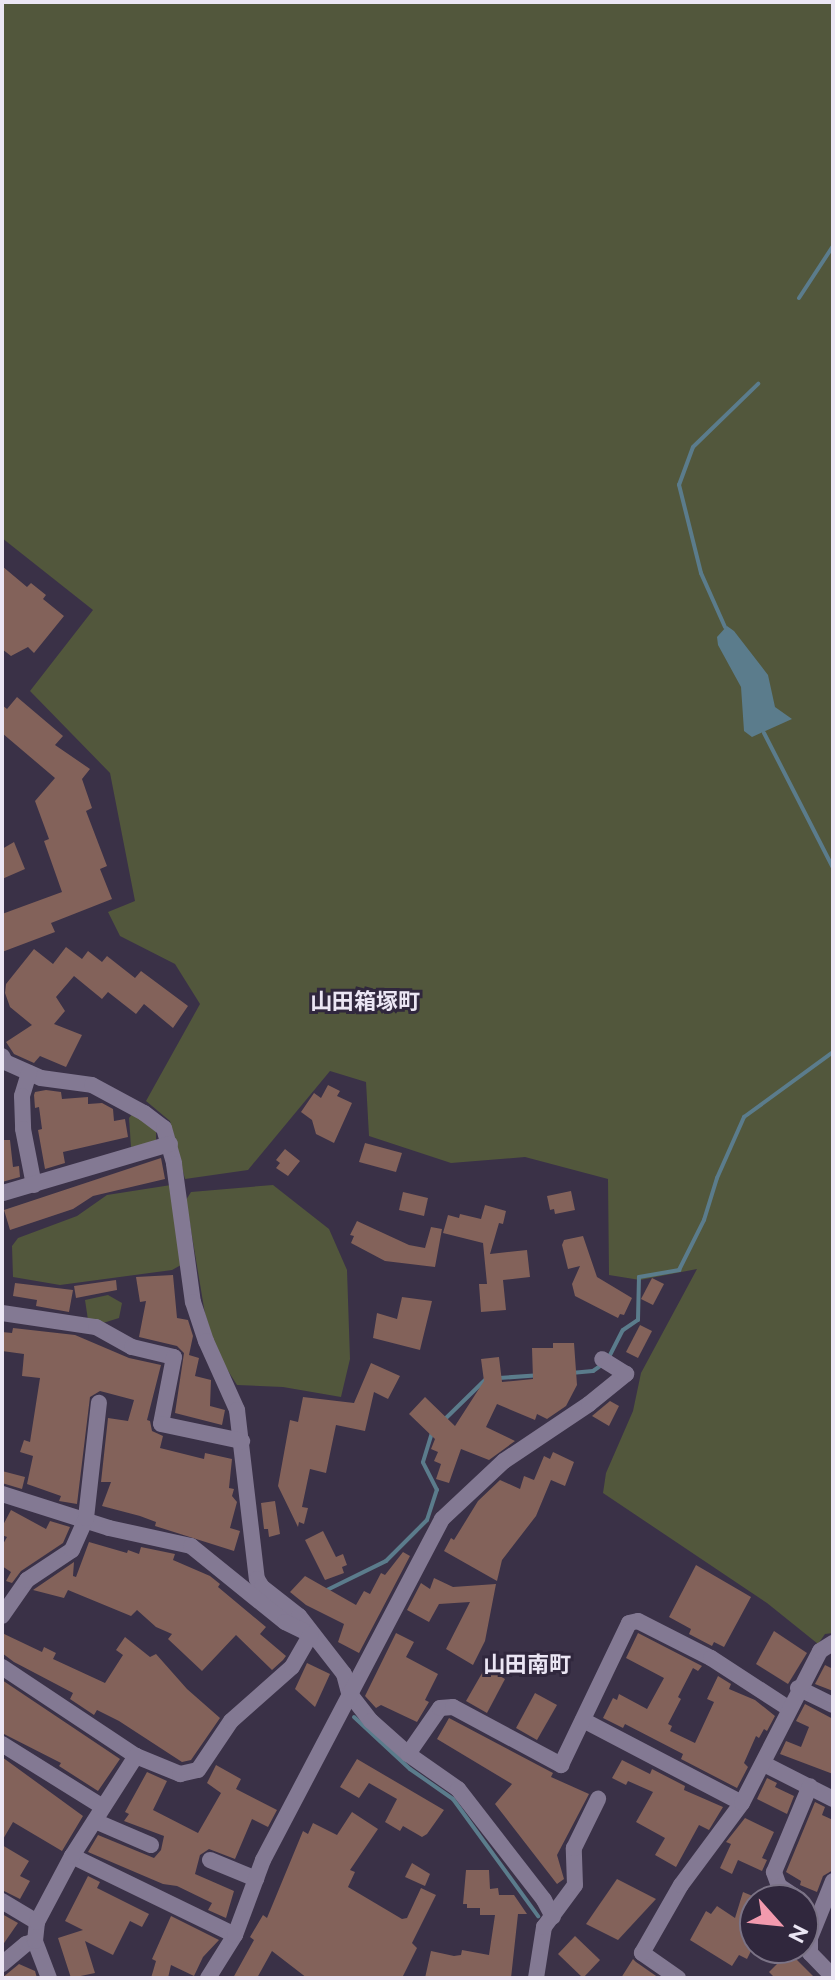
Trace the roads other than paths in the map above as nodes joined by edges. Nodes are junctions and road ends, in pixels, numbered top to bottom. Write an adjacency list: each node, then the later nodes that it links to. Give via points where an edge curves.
1 (2, 1056): 2 (street)
2 (29, 1073): 3 (street, via 92,1085 164,1128); 4 (street, via 22,1096 23,1129)
3 (170, 1144): 4 (street); 9 (street, via 193,1302 237,1410)
4 (34, 1185): 5 (street)
5 (3, 1193)
6 (2, 1313): 9 (street, via 96,1327 132,1347 174,1357 161,1424)
7 (606, 1362): 17 (street, via 626,1374 504,1461 442,1519)
8 (99, 1403): 11 (street)
9 (242, 1441): 13 (street, via 257,1579 299,1616)
10 (2, 1494): 11 (street)
11 (86, 1518): 12 (street, via 72,1550 27,1580); 13 (street, via 191,1546 285,1622)
12 (2, 1616)
13 (311, 1634): 17 (street, via 344,1674); 23 (street, via 292,1667 231,1721 198,1770 180,1774)
14 (833, 1643): 16 (street, via 820,1651)
15 (2, 1667): 23 (street)
16 (798, 1688): 18 (street); 19 (street)
17 (349, 1693): 22 (street); 33 (street)
18 (833, 1705)
19 (788, 1708): 20 (street, via 711,1658 638,1621 629,1623); 24 (street)
20 (583, 1720): 22 (street, via 561,1765 453,1707 440,1708); 28 (street)
21 (2, 1744): 29 (street)
22 (408, 1754): 38 (street, via 458,1789)
23 (136, 1756): 29 (street)
24 (764, 1764): 25 (street); 28 (street)
25 (810, 1786): 27 (street); 35 (street, via 774,1872)
26 (598, 1799): 38 (street, via 574,1848 575,1885)
27 (833, 1799)
28 (742, 1803): 47 (street, via 681,1885 642,1953)
29 (99, 1814): 30 (street); 31 (street)
30 (151, 1845)
31 (72, 1856): 39 (street); 40 (street)
32 (210, 1860): 33 (street)
33 (256, 1879): 40 (street)
34 (833, 1881): 37 (street)
35 (778, 1884)
36 (2, 1901): 39 (street)
37 (820, 1913): 43 (street, via 810,1953)
38 (553, 1917): 46 (street, via 544,1927)
39 (37, 1922): 41 (street)
40 (235, 1935): 45 (street)
41 (35, 1941): 42 (street); 44 (street)
42 (2, 1964)
43 (833, 1977)
44 (49, 1978)
45 (208, 1978)
46 (536, 1978)
47 (678, 1978)

